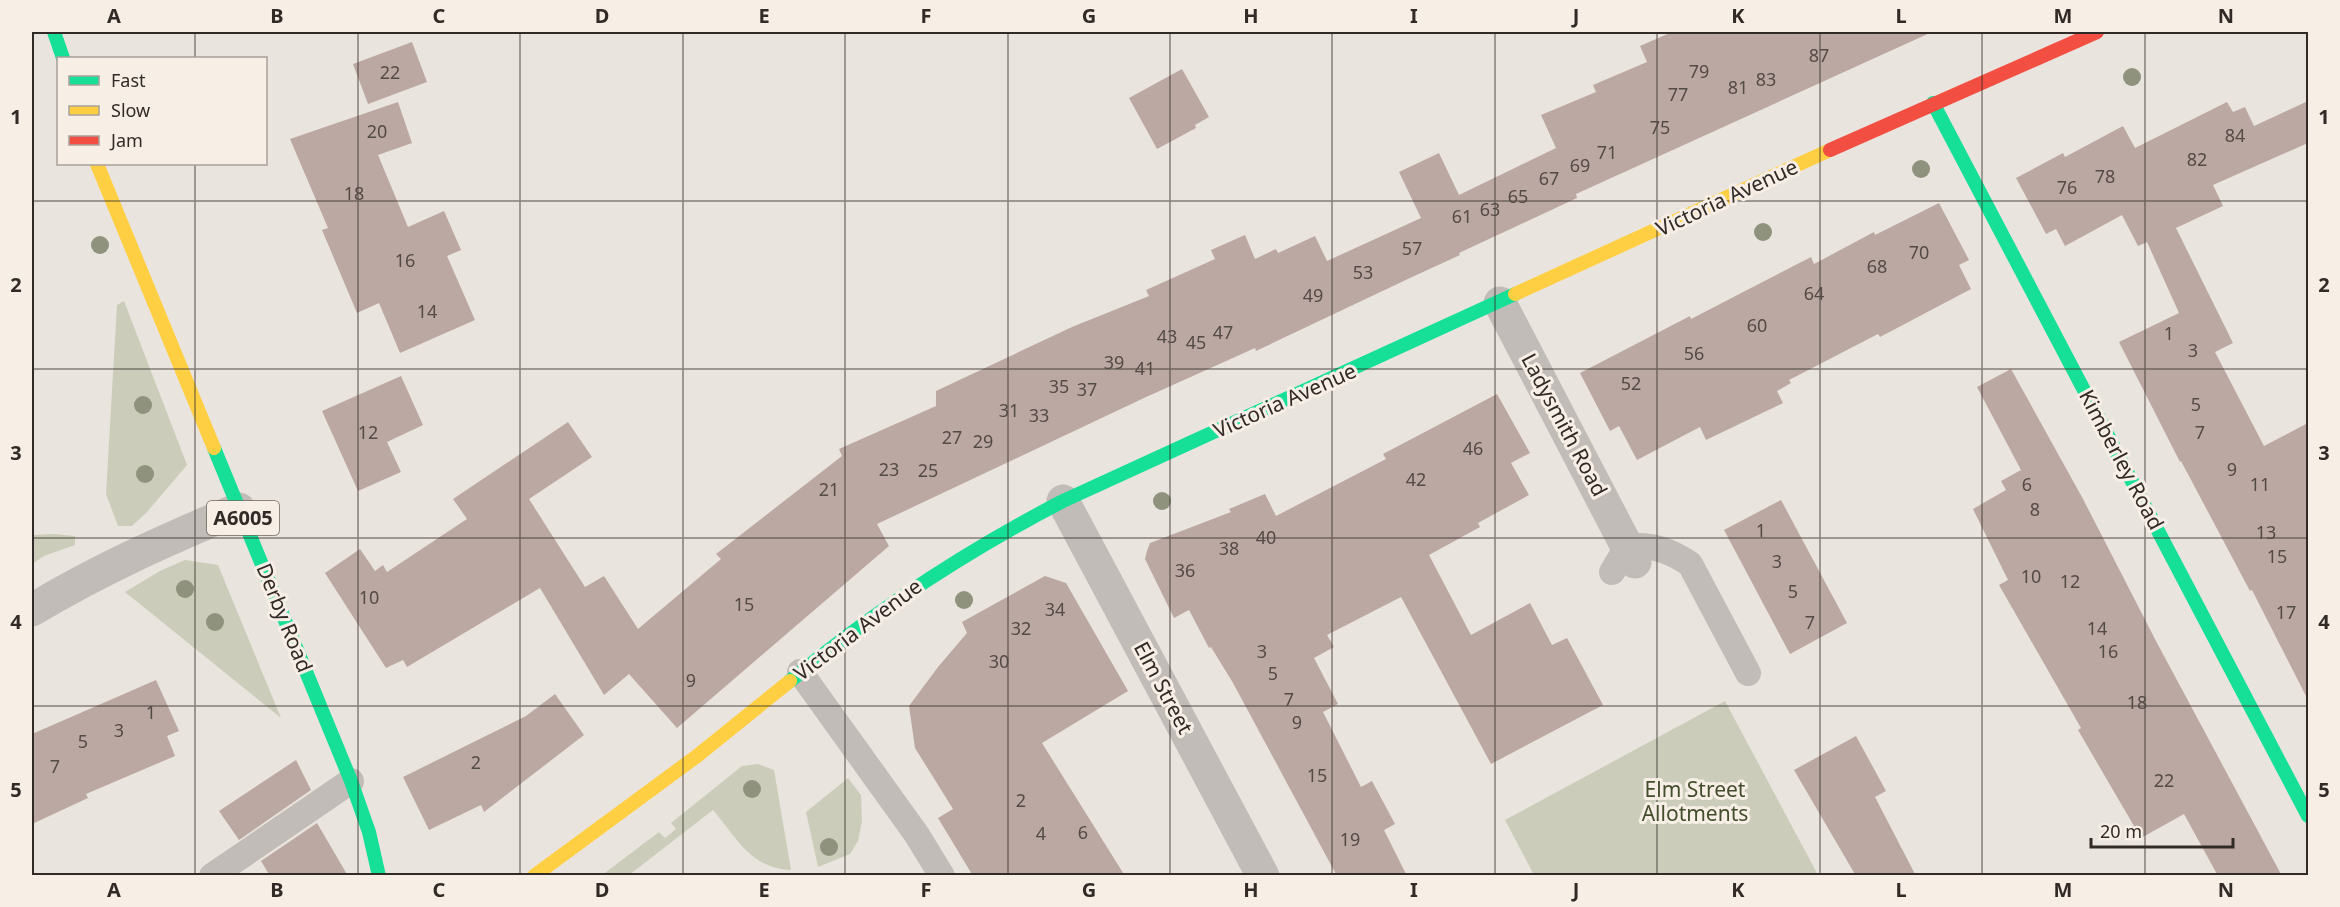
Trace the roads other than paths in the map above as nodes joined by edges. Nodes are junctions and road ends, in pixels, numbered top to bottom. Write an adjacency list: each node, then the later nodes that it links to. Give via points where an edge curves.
1 (54, 32): 3 (street)
2 (2097, 32): 4 (street, Victoria Avenue)
3 (63, 57)
4 (1934, 103): 6 (street, Victoria Avenue); 14 (street, Kimberley Road)
5 (97, 165): 8 (street, Derby Road / A6005)
6 (1500, 303): 7 (street, Victoria Avenue); 9 (street, Ladysmith Road)
7 (1063, 501): 11 (street, Victoria Avenue, via 915,586); 19 (street, Elm Street)
8 (239, 509): 10 (street, via 147,548); 13 (street, Derby Road / A6005)
9 (1625, 560): 12 (lane, Ladysmith Road, via 1640,544 1673,552 1690,564)
10 (32, 610)
11 (800, 672): 17 (street, Victoria Avenue, via 697,756); 18 (lane)
12 (1748, 673)
13 (351, 781): 15 (lane); 16 (street, Derby Road / A6005)
14 (2308, 816)
15 (212, 876)
16 (379, 876)
17 (534, 876)
18 (942, 876)
19 (1263, 876)

